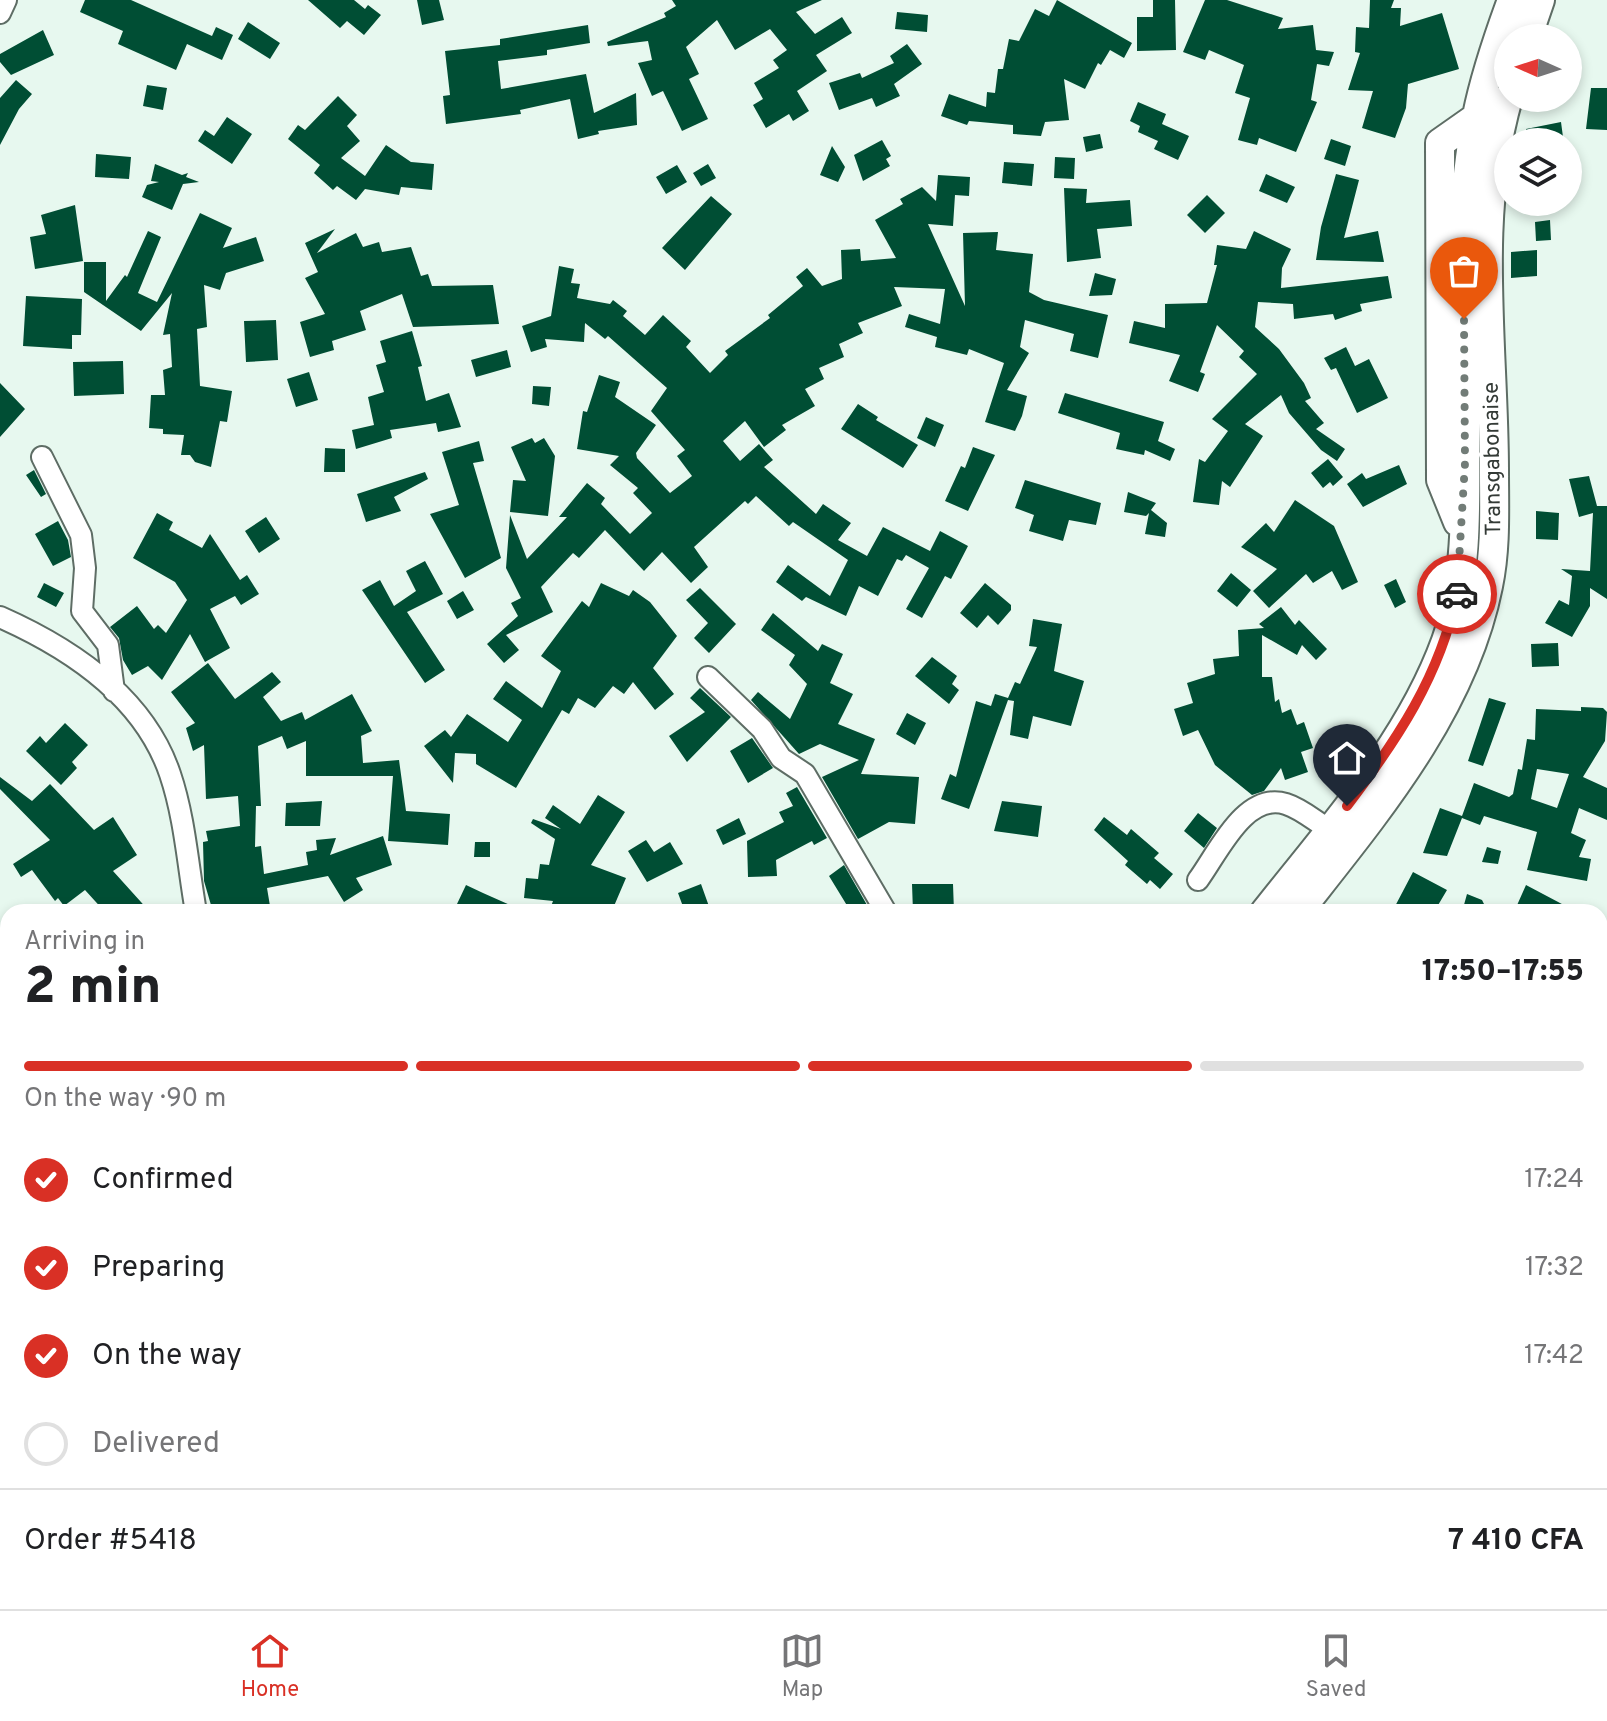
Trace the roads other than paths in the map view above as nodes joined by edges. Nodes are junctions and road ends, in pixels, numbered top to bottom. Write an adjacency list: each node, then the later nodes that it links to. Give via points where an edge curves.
1 (6, 0): 4 (street)
2 (1512, 0): 11 (highway, Transgabonaise, via 1477,117 1464,232 1457,594 1447,639 1422,696)
3 (1540, 0): 5 (highway)
4 (0, 13)
5 (1532, 24)
6 (1505, 112): 16 (highway, Transgabonaise, via 1488,222 1495,513 1488,586 1453,688 1426,739)
7 (42, 457): 10 (street, via 81,535 82,611 108,645)
8 (0, 617): 10 (street, via 57,644)
9 (708, 677): 14 (street, via 762,729 781,758 805,774)
10 (114, 691): 13 (street, via 148,731 170,772)
11 (1330, 830): 12 (street, via 1287,804 1259,804 1247,812); 15 (highway, Transgabonaise)
12 (1198, 880)
13 (195, 904)
14 (881, 904)
15 (1271, 904)
16 (1304, 904)

